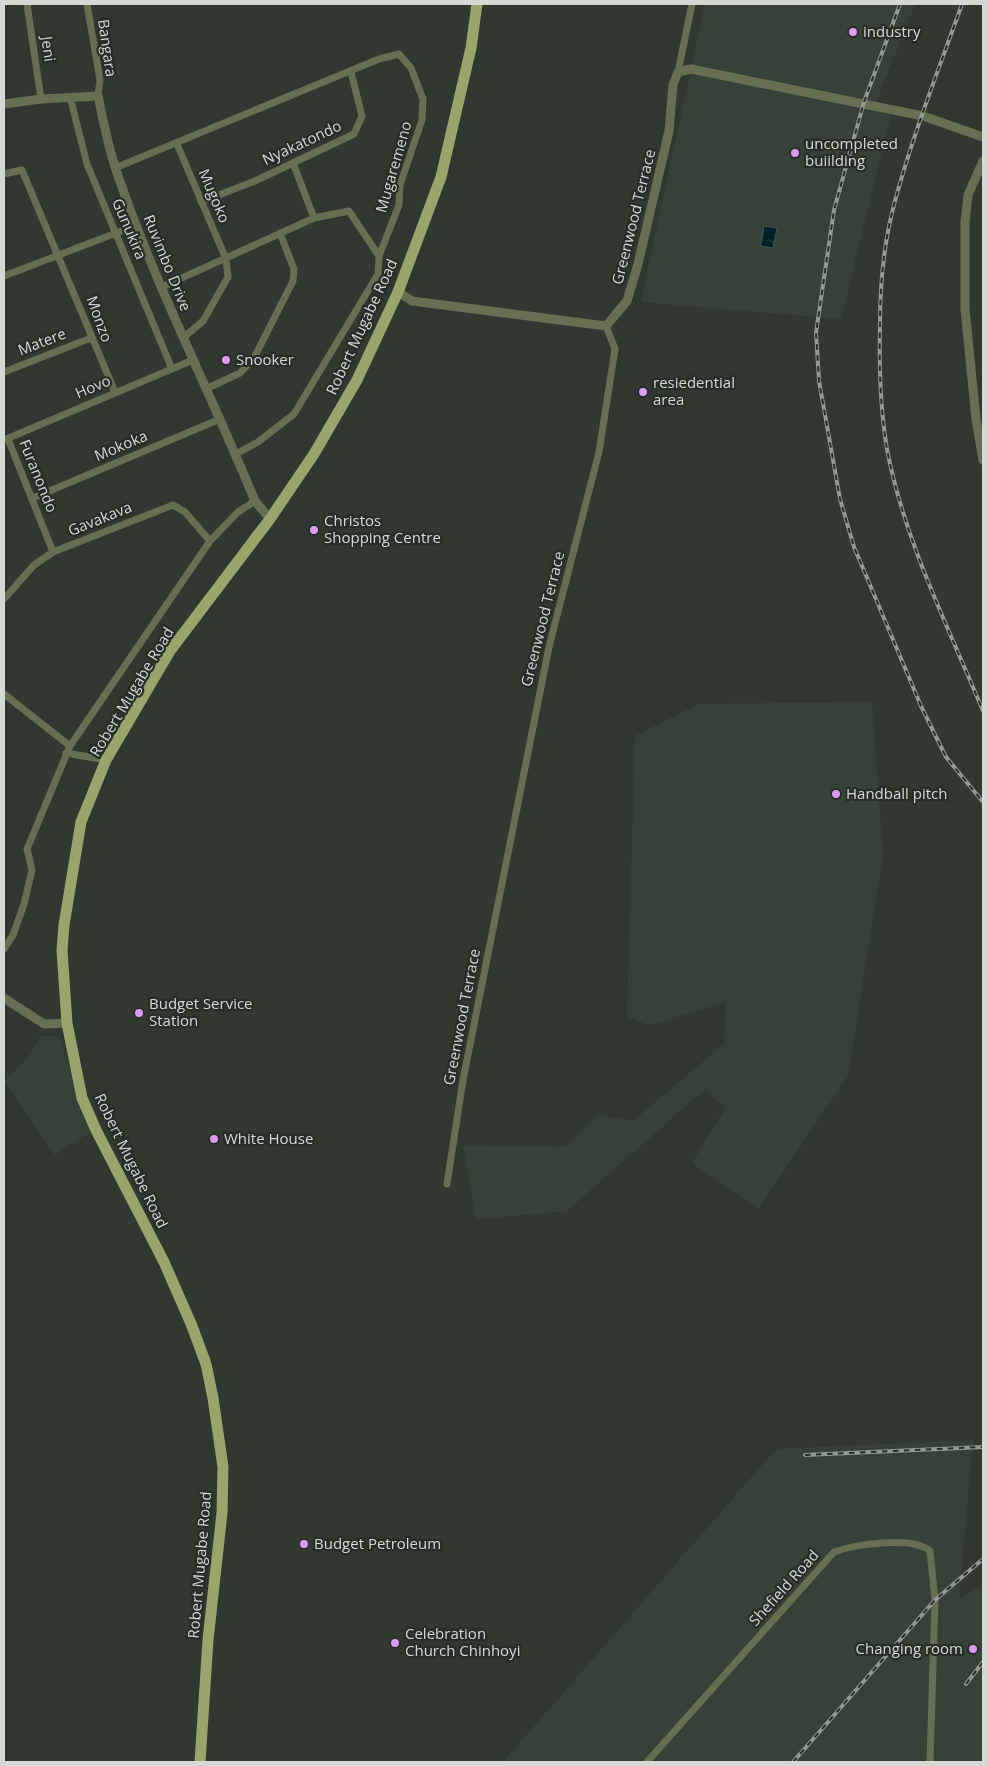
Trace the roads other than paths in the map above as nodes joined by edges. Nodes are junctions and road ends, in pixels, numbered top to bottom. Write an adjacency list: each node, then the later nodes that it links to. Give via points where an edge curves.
1 (27, 4): 9 (street, Jeni)
2 (87, 4): 7 (street, Bangara, via 100,80)
3 (477, 4): 27 (main road, Robert Mugabe Road, via 471,48 441,177)
4 (692, 4): 6 (street, Greenwood Terrace)
5 (351, 72): 12 (street, Mugaremeno); 14 (street, Nyakatondo, via 362,116 354,134); 23 (street, Mugaremeno, via 399,54 411,68 423,99 422,120 400,185 399,205)
6 (678, 72): 11 (street, via 691,69 864,102 923,116); 28 (street, Greenwood Terrace, via 673,85 669,131 638,264 627,301)
7 (98, 96): 8 (street); 15 (street, Ruvimbo Drive)
8 (70, 97): 9 (street); 20 (street, Gunukira, via 87,164)
9 (41, 99): 10 (street)
10 (4, 104)
11 (983, 137)
12 (177, 144): 15 (street, Mugaremeno); 17 (street, Mugoko)
13 (983, 161): 36 (street, via 968,195 965,224 965,309)
14 (293, 163): 17 (street, Nyakatondo); 18 (street)
15 (115, 168): 19 (street, Ruvimbo Drive)
16 (4, 174): 22 (street, Monzo, via 22,170)
17 (201, 202): 24 (street, Mugoko)
18 (314, 218): 21 (street); 23 (street, via 349,211)
19 (137, 225): 20 (street); 26 (street, Ruvimbo Drive)
20 (116, 233): 22 (street); 32 (street, Gunukira)
21 (280, 233): 24 (street); 34 (street, via 294,270 293,281 254,358 240,373)
22 (58, 254): 25 (street); 29 (street, Monzo)
23 (379, 256): 39 (street, Mugaremeno, via 378,274 294,414 258,442)
24 (226, 259): 26 (street); 30 (street, via 228,277 203,321)
25 (4, 276)
26 (162, 287): 30 (street, Ruvimbo Drive)
27 (398, 292): 28 (street, via 412,301); 43 (main road, Robert Mugabe Road, via 358,380)
28 (606, 326): 53 (street, Greenwood Terrace, via 615,349 599,452 541,686 463,1080)
29 (91, 338): 33 (street, Matere); 35 (street, Monzo)
30 (183, 338): 31 (street, Ruvimbo Drive)
31 (193, 360): 32 (street, Hovo); 34 (street, Ruvimbo Drive)
32 (172, 369): 35 (street, Hovo)
33 (4, 372)
34 (206, 389): 37 (street, Ruvimbo Drive)
35 (115, 392): 38 (street, Hovo)
36 (980, 418): 40 (street)
37 (220, 419): 39 (street, Ruvimbo Drive); 41 (street, Mokoka)
38 (6, 440): 41 (street, Furanondo)
39 (236, 454): 42 (street, Ruvimbo Drive)
40 (983, 460)
41 (33, 498): 45 (street, Furanondo)
42 (255, 501): 43 (street, Ruvimbo Drive); 44 (street, via 238,512)
43 (270, 519): 49 (main road, Robert Mugabe Road, via 170,651)
44 (210, 541): 45 (street, Gavakava, via 185,512 173,505); 48 (street)
45 (53, 552): 46 (street, Gavakava, via 34,565)
46 (4, 599)
47 (4, 695): 48 (street)
48 (68, 749): 49 (street); 50 (street, via 27,849 32,870 24,904 13,935)
49 (106, 760): 52 (main road, Robert Mugabe Road, via 81,822 64,925 62,950)
50 (4, 949)
51 (4, 998): 52 (street, via 44,1024)
52 (67, 1023): 54 (main road, Robert Mugabe Road, via 82,1098 164,1262 192,1326 206,1364 213,1398 223,1468 222,1513 208,1640)
53 (447, 1184)
54 (200, 1762)
55 (647, 1762): 56 (street, Shefield Road, via 834,1552 855,1544 905,1544 923,1545 930,1551 935,1600)
56 (930, 1762)

